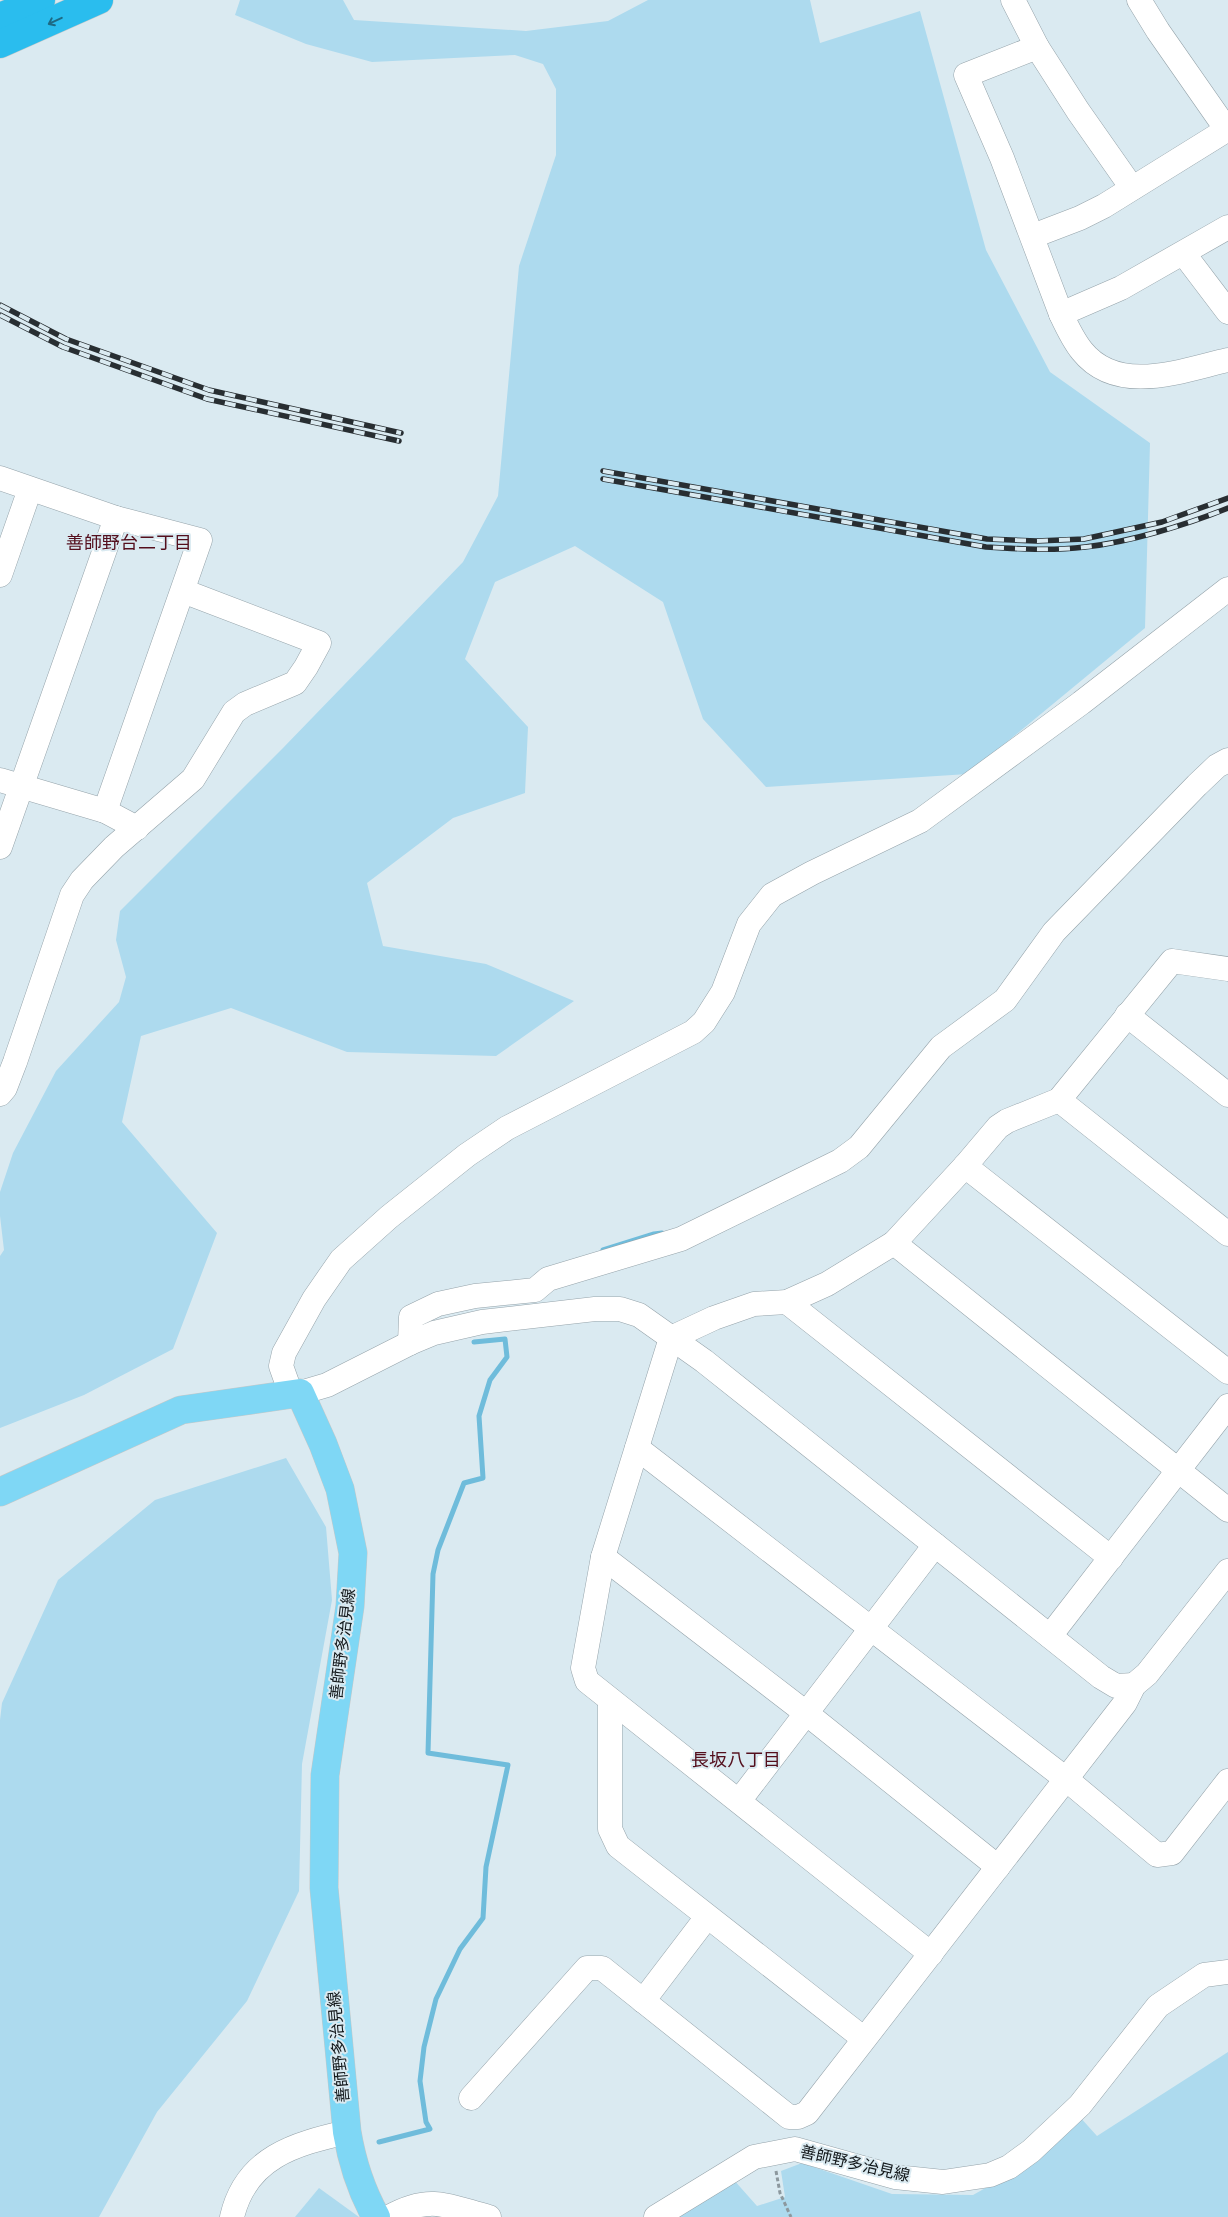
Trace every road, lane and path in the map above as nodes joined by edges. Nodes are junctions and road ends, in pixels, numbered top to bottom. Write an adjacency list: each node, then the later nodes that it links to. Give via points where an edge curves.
1 (41, 0): 5 (highway)
2 (99, 0): 6 (highway, one-way to 6)
3 (1013, 0): 7 (street)
4 (1139, 0): 8 (street)
5 (0, 16)
6 (0, 44)
7 (1037, 47): 9 (street); 11 (street, via 966,75)
8 (1228, 129): 9 (street)
9 (1132, 188): 11 (street, via 1080,218)
10 (1228, 227): 12 (street)
11 (1033, 236): 14 (street)
12 (1184, 254): 13 (street); 14 (street, via 1121,288)
13 (1228, 312)
14 (1061, 314): 15 (street, via 1083,353 1114,373 1149,378)
15 (1228, 360)
16 (0, 478): 17 (street)
17 (30, 489): 18 (street); 19 (street)
18 (116, 518): 21 (street, via 200,540); 23 (street)
19 (0, 575)
20 (1228, 589): 39 (street, via 920,822 772,895 749,924 723,992 704,1022 693,1032 507,1128 467,1155 389,1217 341,1260 314,1299 284,1353 281,1366)
21 (184, 592): 24 (street); 25 (street, via 319,643 295,683 245,704 234,712 193,779)
22 (1228, 760): 37 (street, via 1216,766 1197,784 1054,932 1005,1000 941,1047 860,1146 840,1161 681,1239 548,1279 535,1290 475,1296 438,1304 411,1317)
23 (10, 784): 24 (street); 26 (street)
24 (105, 811): 25 (street)
25 (137, 828): 29 (street, via 114,847 72,895 9,1080)
26 (0, 847)
27 (1228, 969): 28 (street, via 1172,961)
28 (1127, 1015): 30 (street); 31 (street)
29 (0, 1094)
30 (1228, 1095)
31 (1059, 1100): 32 (street, via 998,1127); 33 (street)
32 (966, 1166): 34 (street); 38 (street)
33 (1228, 1234)
34 (894, 1243): 35 (street, via 827,1284); 42 (street)
35 (787, 1302): 36 (street, via 754,1304); 47 (street)
36 (671, 1338): 37 (street, via 638,1315 620,1309 596,1309 458,1326); 41 (street); 45 (street)
37 (410, 1342): 39 (street, via 335,1382)
38 (1228, 1372)
39 (295, 1393): 43 (main road, via 181,1410); 65 (main road, 善師野多治見線, via 323,1444 340,1489 353,1554 350,1606 325,1775 324,1888)
40 (1228, 1406): 42 (street)
41 (637, 1448): 46 (street); 49 (street)
42 (1179, 1472): 44 (street); 47 (street)
43 (0, 1492)
44 (1228, 1510)
45 (935, 1545): 49 (street); 50 (street)
46 (603, 1557): 52 (street, via 582,1668 587,1681); 53 (street)
47 (1111, 1558): 50 (street)
48 (1228, 1571): 51 (street, via 1147,1674)
49 (872, 1629): 53 (street); 54 (street)
50 (1050, 1636): 51 (street, via 1116,1686)
51 (1134, 1685): 54 (street, via 1125,1703)
52 (610, 1700): 56 (street); 58 (street, via 610,1829 618,1846)
53 (806, 1713): 56 (street); 57 (street)
54 (1066, 1778): 55 (street, via 1157,1855 1172,1854); 57 (street)
55 (1228, 1781)
56 (739, 1801): 59 (street)
57 (998, 1867): 59 (street)
58 (706, 1917): 61 (street); 62 (street)
59 (931, 1954): 62 (street)
60 (1228, 1972): 66 (street, 善師野多治見線, via 1204,1975 1158,2006 1080,2105 1030,2151 1009,2167 990,2175 943,2182 895,2177)
61 (643, 2001): 63 (street, via 602,1968 587,1968); 64 (street, via 789,2117)
62 (864, 2038): 64 (street, via 807,2113)
63 (471, 2098)
64 (798, 2117): 66 (street)
65 (347, 2132): 67 (street, via 303,2142 277,2154 256,2171 244,2187); 68 (main road, 善師野多治見線, via 351,2157)
66 (784, 2151): 71 (street, via 754,2157); 72 (path, via 780,2193)
67 (232, 2217)
68 (376, 2217)
69 (389, 2217): 70 (street, via 408,2206 432,2203)
70 (489, 2217)
71 (656, 2217)
72 (791, 2217)

